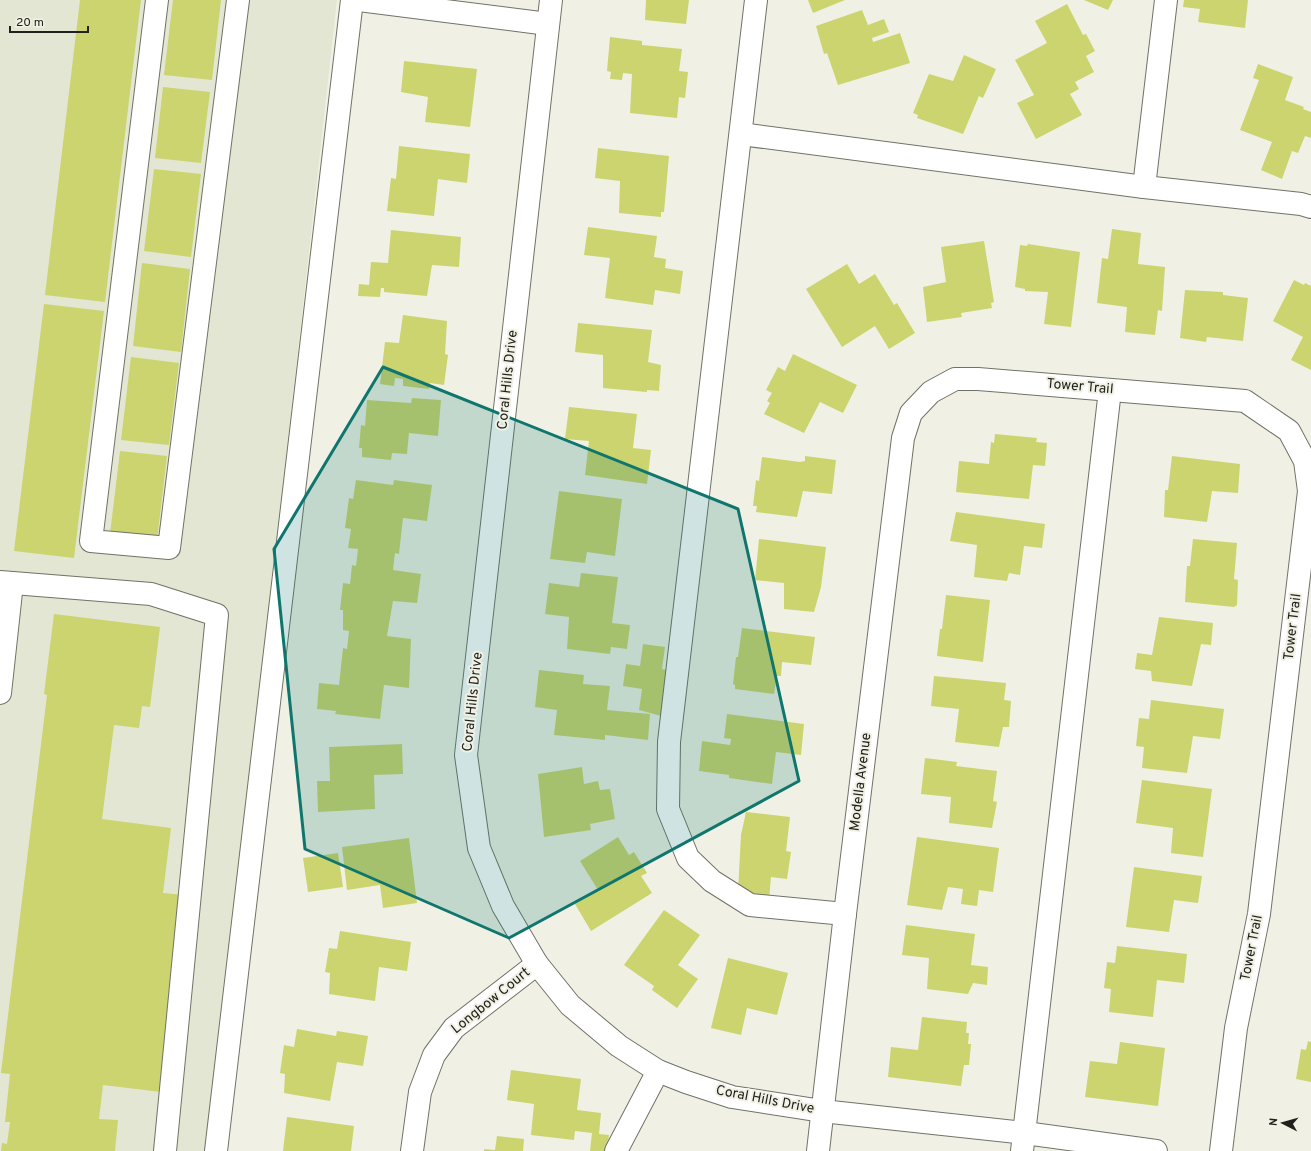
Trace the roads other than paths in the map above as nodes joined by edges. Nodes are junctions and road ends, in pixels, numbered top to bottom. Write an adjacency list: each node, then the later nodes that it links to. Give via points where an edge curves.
1 (157, 0): 2 (street, via 91,541 169,548)
2 (238, 0)
3 (352, 0): 22 (street)
4 (359, 0): 8 (street)
5 (551, 0): 8 (street, Coral Hills Drive)
6 (756, 0): 9 (street)
7 (1166, 0): 10 (street)
8 (548, 24): 17 (street, Coral Hills Drive, via 466,755 479,848 503,906)
9 (741, 134): 10 (street); 16 (street, via 669,742 668,809 688,858 712,881 750,905)
10 (1144, 187): 11 (street)
11 (1311, 207)
12 (1110, 390): 13 (street, Tower Trail, via 955,379 930,392); 20 (street); 27 (street, Tower Trail, via 1245,401 1289,432 1305,461 1310,491 1260,906 1236,1028)
13 (911, 413): 16 (street, Modella Avenue, via 903,438)
14 (6, 583): 15 (street); 21 (street, via 151,594 217,615)
15 (0, 693)
16 (845, 914): 19 (street, Modella Avenue)
17 (537, 964): 18 (street, Coral Hills Drive, via 570,1005 619,1046); 23 (street, Longbow Court, via 454,1028 434,1056 420,1092)
18 (658, 1071): 19 (street, Coral Hills Drive, via 732,1097); 24 (street)
19 (822, 1111): 20 (street, Coral Hills Drive); 25 (street, Modella Avenue)
20 (1024, 1142): 26 (street, Coral Hills Drive)
21 (165, 1151)
22 (216, 1151)
23 (412, 1151)
24 (616, 1151)
25 (818, 1151)
26 (1156, 1151)
27 (1221, 1151)

